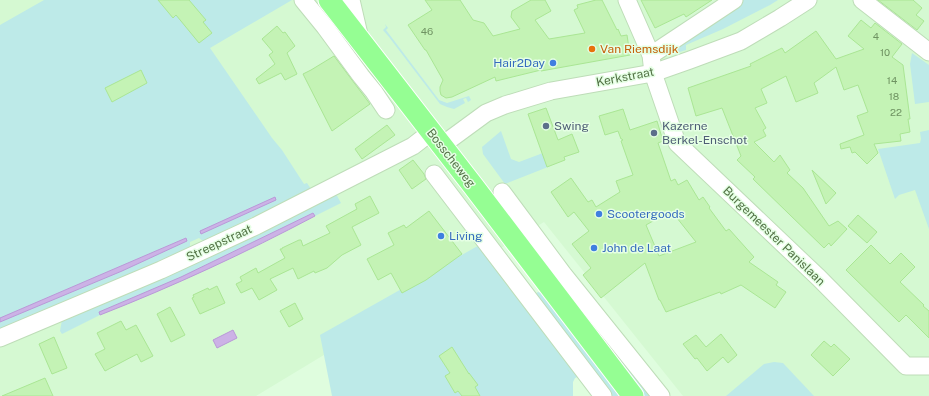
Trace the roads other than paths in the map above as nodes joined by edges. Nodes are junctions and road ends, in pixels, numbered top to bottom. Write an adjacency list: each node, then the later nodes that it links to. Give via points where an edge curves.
1 (303, 0): 12 (street)
2 (329, 0): 8 (main road, Bosscheweg)
3 (351, 0): 8 (street, Bosscheweg)
4 (627, 0): 10 (street, Burgemeester Panislaan)
5 (734, 0): 10 (street, Kerkstraat)
6 (808, 0): 11 (street, Kerkstraat, via 741,41)
7 (862, 0): 9 (street)
8 (360, 39): 13 (main road, Bosscheweg)
9 (922, 48)
10 (651, 55): 11 (street, Burgemeester Panislaan)
11 (653, 73): 13 (street, Kerkstraat, via 551,91 505,105); 19 (street, Burgemeester Panislaan, via 677,144 819,278 906,366)
12 (386, 110)
13 (436, 139): 16 (main road, Bosscheweg); 18 (street, Streepstraat, via 413,146 249,229 161,270)
14 (434, 174): 17 (street, Bosscheweg)
15 (502, 192): 16 (street, Bosscheweg)
16 (552, 279): 17 (street); 21 (main road, Bosscheweg); 22 (street, Bosscheweg)
17 (524, 292): 20 (street, Bosscheweg)
18 (0, 338)
19 (929, 366)
20 (603, 396)
21 (633, 396)
22 (661, 396)

